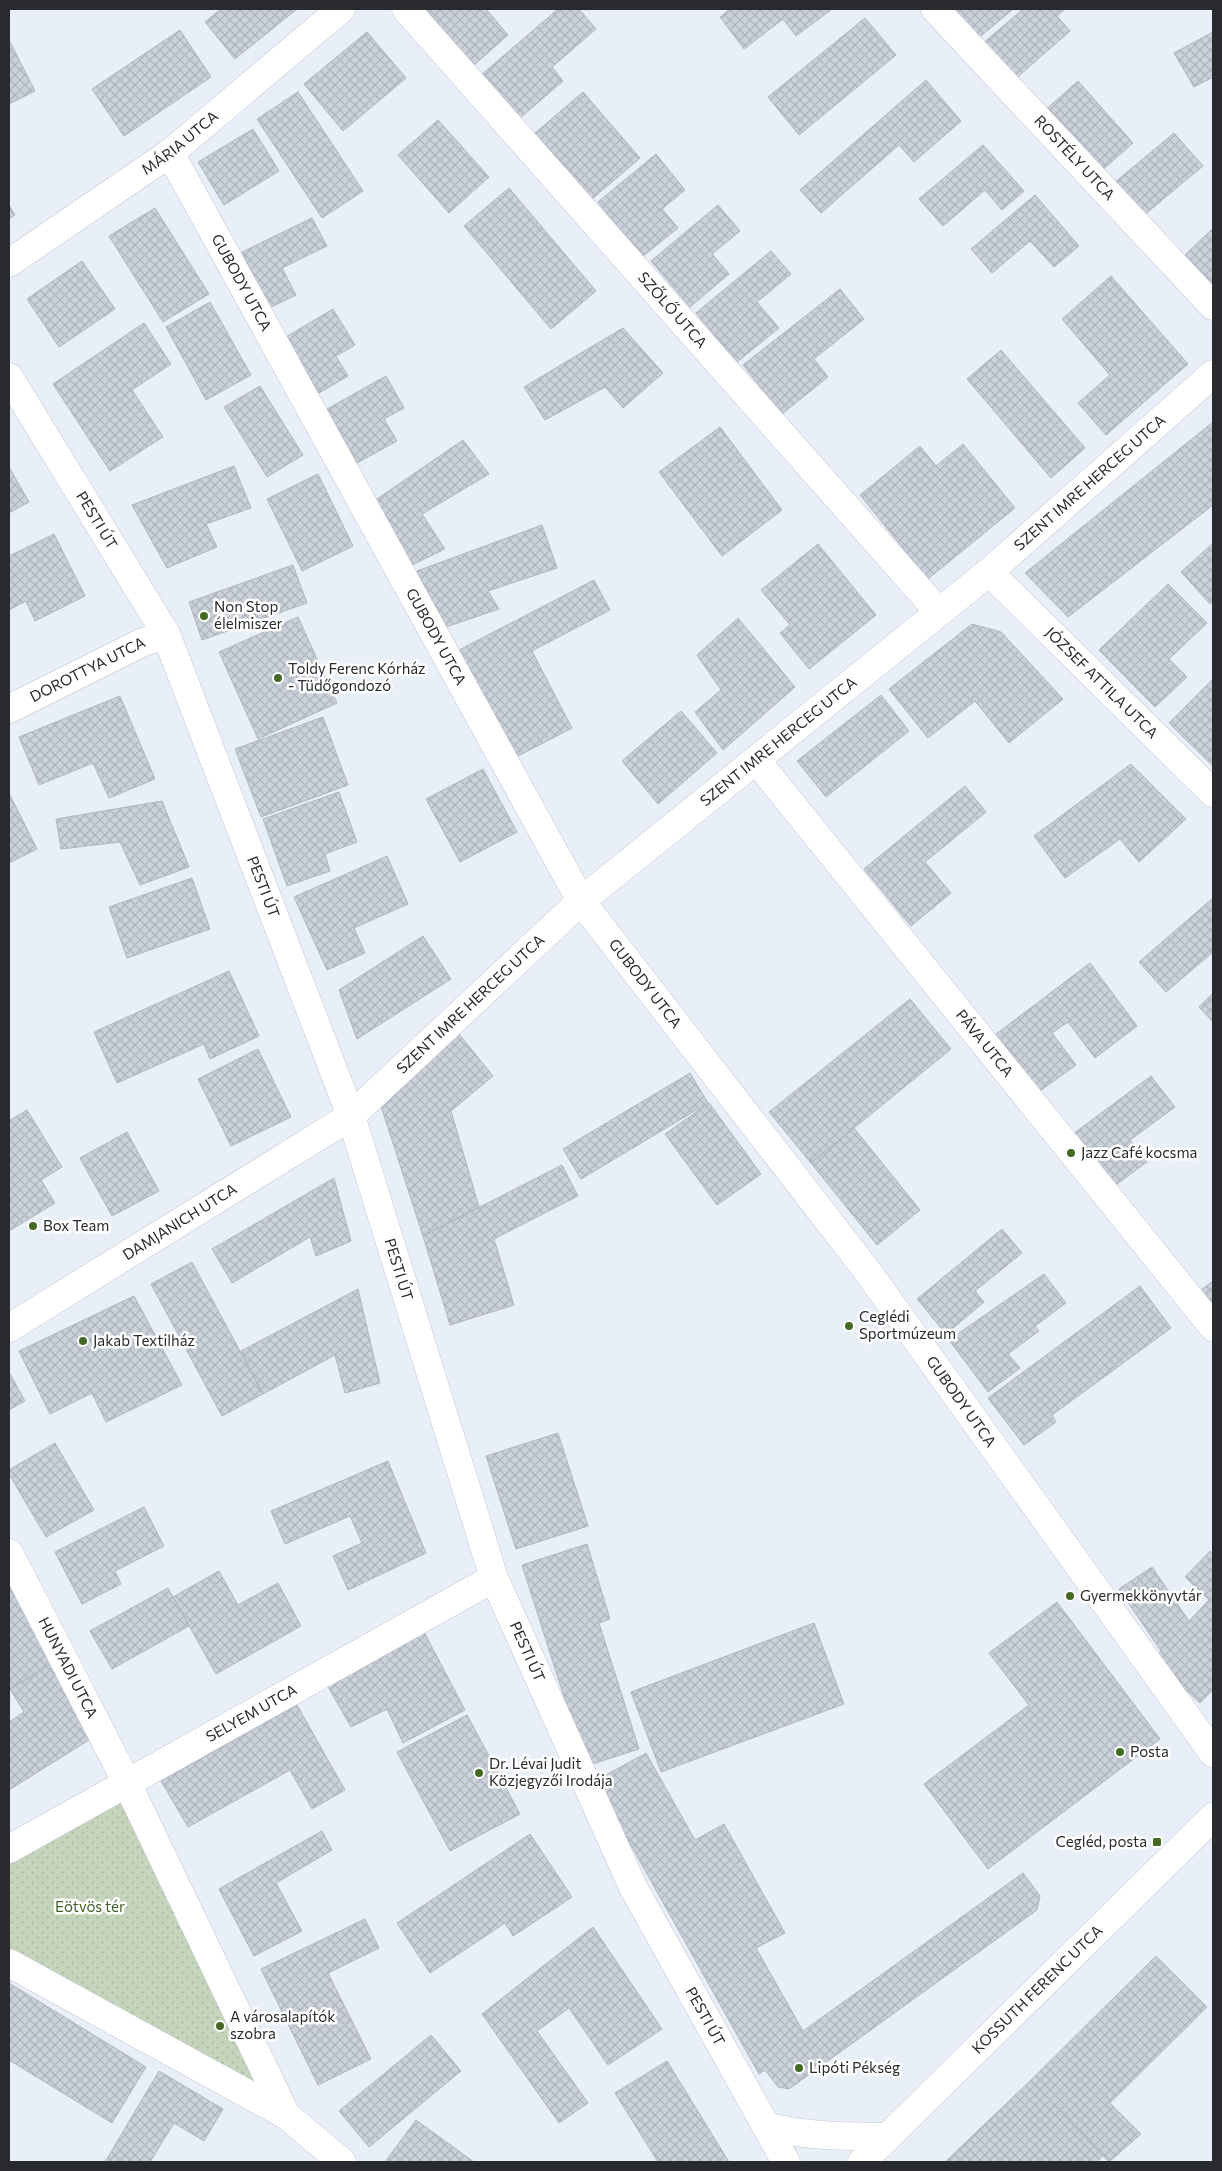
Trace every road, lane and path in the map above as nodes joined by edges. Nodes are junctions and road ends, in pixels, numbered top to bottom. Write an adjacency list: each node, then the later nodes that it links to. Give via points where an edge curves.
1 (342, 9): 4 (street, MÁRIA UTCA)
2 (406, 9): 10 (street, SZŐLŐ UTCA)
3 (935, 9): 6 (street, ROSTÉLY UTCA)
4 (170, 153): 5 (street, MÁRIA UTCA); 15 (street, GUBODY UTCA)
5 (9, 264)
6 (1213, 306)
7 (1213, 374): 9 (street, SZENT IMRE HERCEG UTCA)
8 (9, 377): 11 (street, PESTI ÚT)
9 (989, 572): 10 (street, SZENT IMRE HERCEG UTCA); 14 (street, JÓZSEF ATTILA UTCA)
10 (939, 612): 13 (street, SZENT IMRE HERCEG UTCA)
11 (166, 634): 12 (street, DOROTTYA UTCA, via 141,642); 16 (street, PESTI ÚT)
12 (9, 709)
13 (756, 760): 15 (street, SZENT IMRE HERCEG UTCA); 17 (street, PÁVA UTCA)
14 (1213, 793)
15 (581, 901): 16 (street, SZENT IMRE HERCEG UTCA); 21 (street, GUBODY UTCA, via 868,1272)
16 (351, 1116): 18 (street, DAMJANICH UTCA); 20 (street, PESTI ÚT)
17 (1213, 1327)
18 (9, 1328)
19 (9, 1553): 22 (street, HUNYADI UTCA)
20 (494, 1578): 22 (street, SELYEM UTCA); 27 (street, PESTI ÚT, via 633,1887)
21 (1213, 1753)
22 (127, 1783): 24 (street, SELYEM UTCA); 26 (street)
23 (1213, 1818): 28 (street, KOSSUTH FERENC UTCA)
24 (9, 1849)
25 (9, 1963): 26 (street)
26 (286, 2115): 29 (street)
27 (766, 2126): 28 (street, via 794,2134); 30 (street, PESTI ÚT)
28 (888, 2136): 31 (street, KOSSUTH FERENC UTCA)
29 (342, 2162)
30 (786, 2162)
31 (862, 2162)

